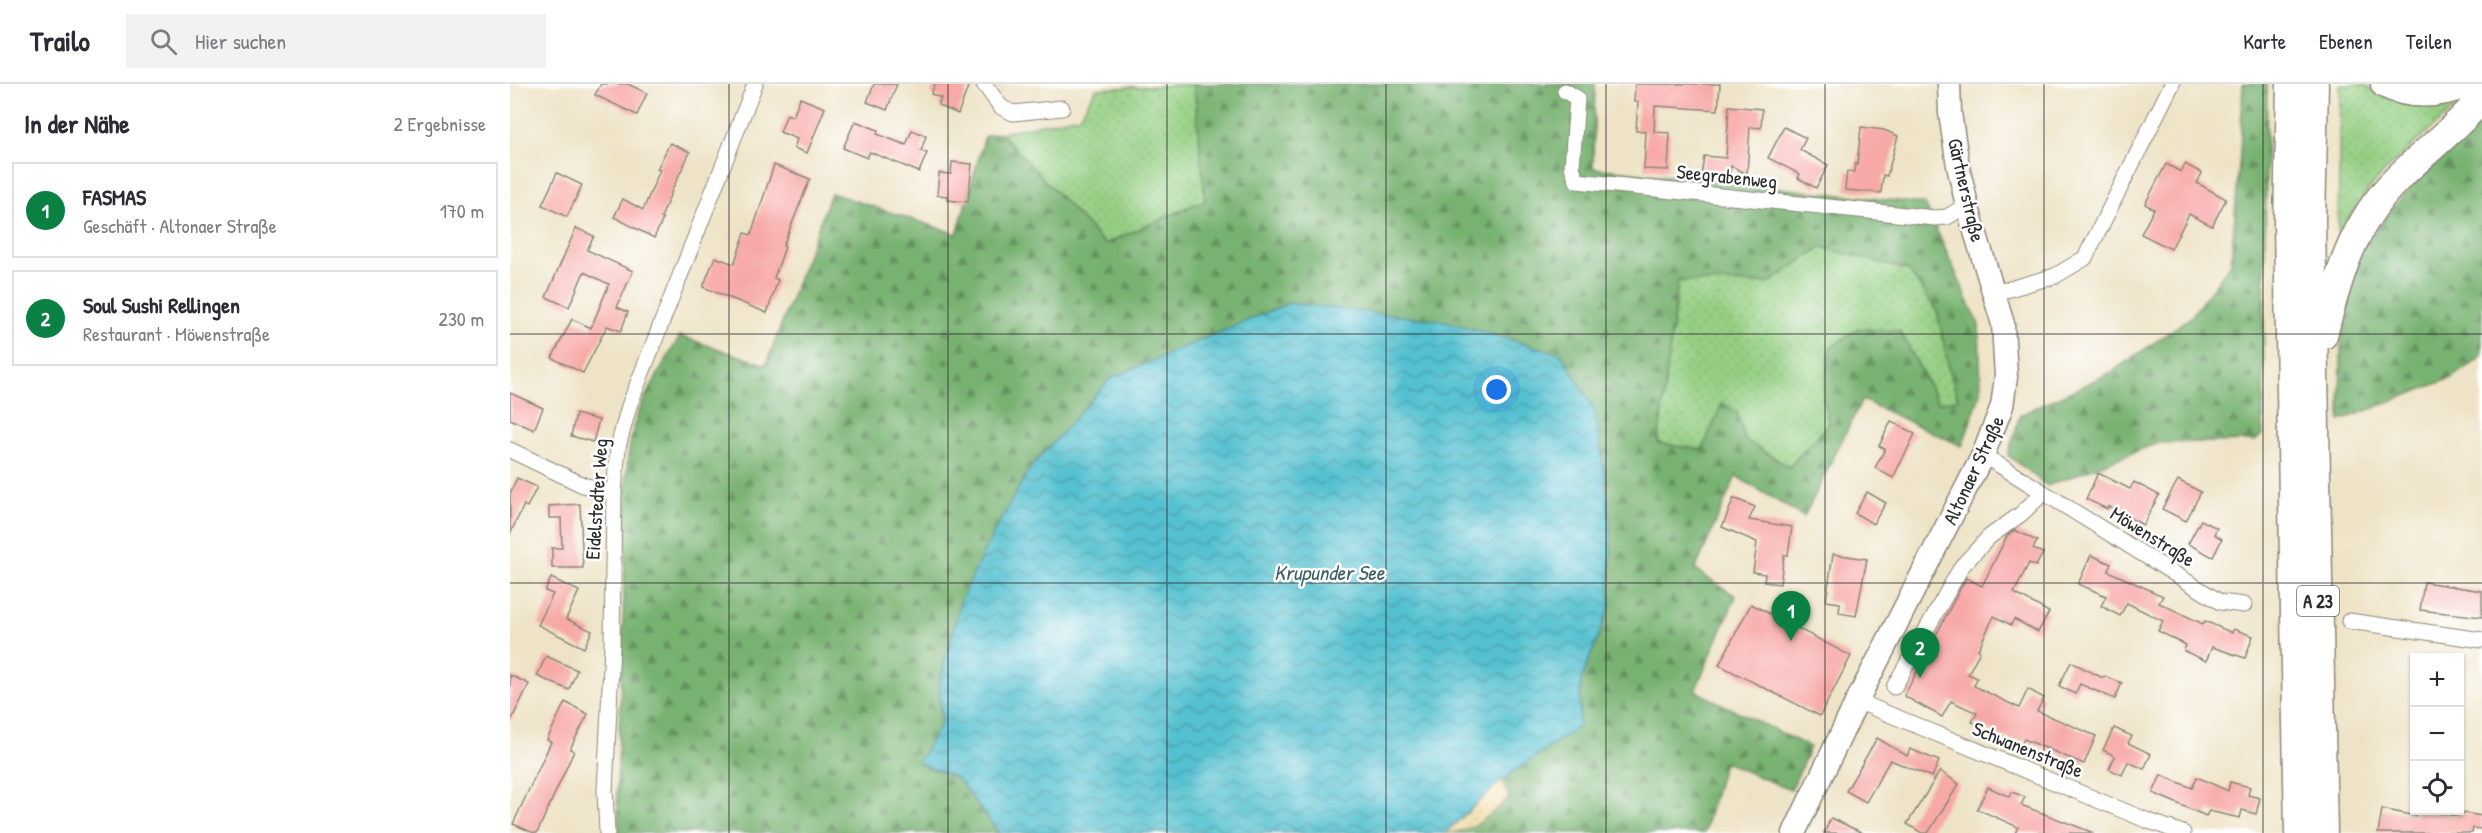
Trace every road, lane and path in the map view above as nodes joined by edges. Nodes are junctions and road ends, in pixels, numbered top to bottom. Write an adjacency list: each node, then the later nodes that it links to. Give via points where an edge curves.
1 (754, 84): 17 (street, Eidelstedter Weg, via 629,406 618,447)
2 (984, 84): 11 (street, via 1001,107 1013,113)
3 (1949, 84): 12 (main road, Gärtnerstraße, via 1950,113)
4 (2172, 84): 13 (street, via 2085,258 2055,276)
5 (2291, 84): 28 (highway, A 23, via 2289,224)
6 (2314, 84): 14 (highway, A 23)
7 (2385, 84): 8 (highway, via 2407,92 2427,93 2445,92)
8 (2466, 84)
9 (1565, 91): 12 (street, Seegrabenweg, via 1577,98 1572,167 1577,181 1935,218 1947,217)
10 (2482, 98): 14 (highway, via 2395,181 2359,227 2346,254)
11 (1062, 108)
12 (1967, 205): 13 (main road, Gärtnerstraße)
13 (1995, 294): 16 (main road, Altonaer Straße, via 2003,324 2006,377 2002,406)
14 (2314, 369): 29 (highway, A 23)
15 (510, 450): 17 (street, via 583,485)
16 (1983, 455): 18 (street, Möwenstraße); 23 (main road, Altonaer Straße)
17 (614, 493): 25 (street, Eidelstedter Weg)
18 (2043, 493): 19 (street, Möwenstraße, via 2220,602); 22 (street, via 1989,537 1962,566)
19 (2244, 605)
20 (2349, 621): 21 (street)
21 (2482, 640)
22 (1894, 687)
23 (1857, 701): 24 (street, Schwanenstraße); 26 (main road, Altonaer Straße)
24 (2146, 827): 27 (street, Schwanenstraße)
25 (607, 833)
26 (1794, 833)
27 (2183, 833)
28 (2299, 833)
29 (2323, 833)

